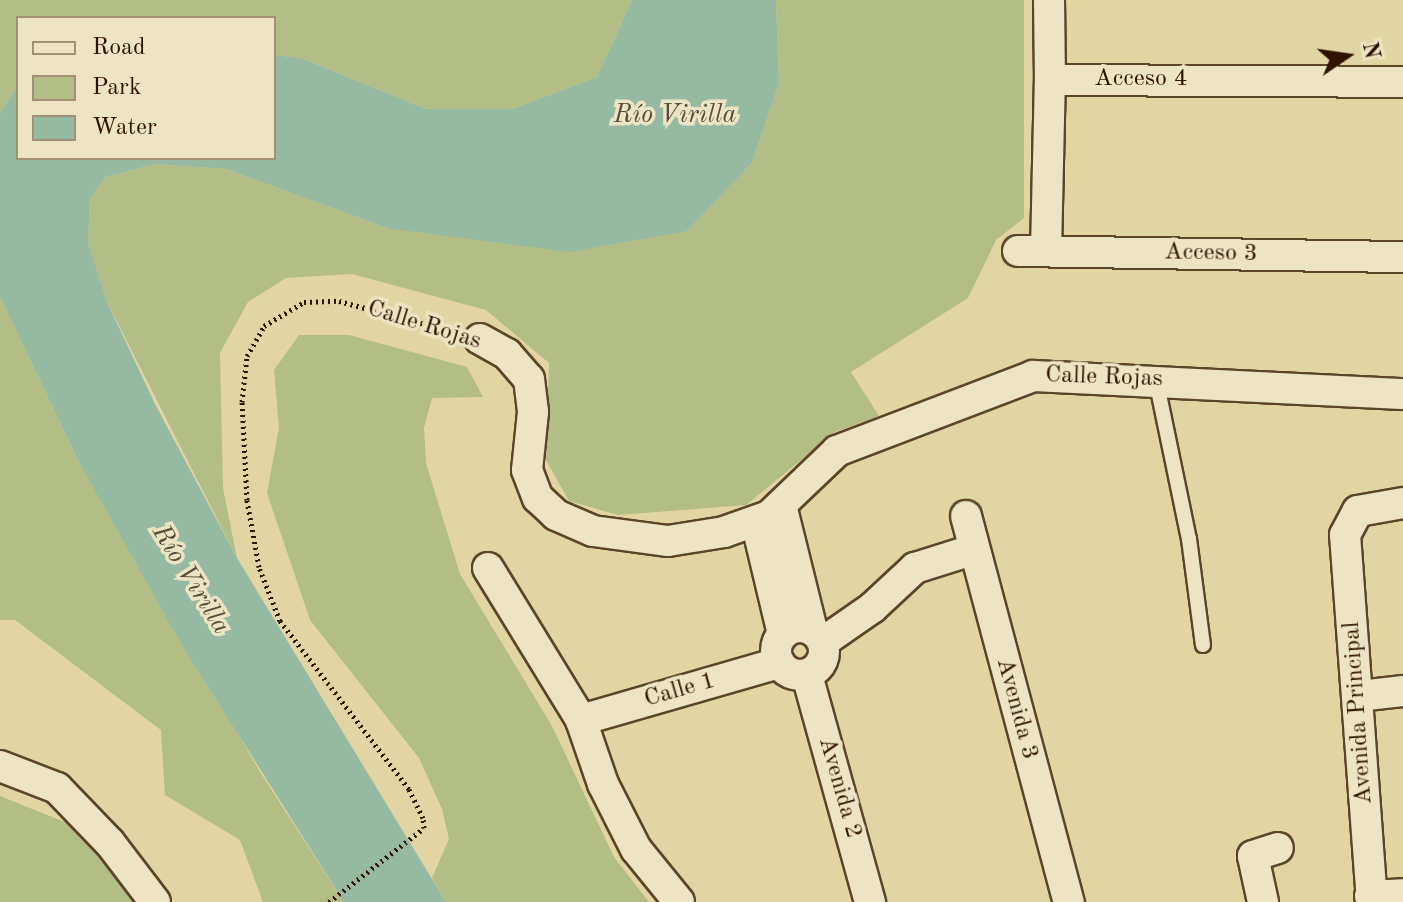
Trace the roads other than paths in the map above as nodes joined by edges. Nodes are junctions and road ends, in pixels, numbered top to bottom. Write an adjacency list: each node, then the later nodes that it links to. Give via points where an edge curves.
1 (1049, 0): 2 (street)
2 (1050, 80): 3 (street, Acceso 4); 4 (street, Acceso 3, via 1032,251)
3 (1403, 82)
4 (1403, 257)
5 (480, 339): 9 (street, Calle Rojas, via 507,354 529,379 533,412 527,470 538,498 556,515 593,531 668,541 724,532)
6 (1156, 379): 7 (street, Calle Rojas); 9 (street, Calle Rojas, via 1069,374 1033,376 999,386 837,451); 14 (lane, via 1189,539)
7 (1403, 394)
8 (1403, 503): 16 (street, Avenida Principal, via 1358,511 1347,525)
9 (769, 513): 13 (street)
10 (966, 516): 11 (street, Avenida 3)
11 (972, 550): 13 (street, Calle 1, via 915,568 872,608); 25 (street, Avenida 3)
12 (488, 568): 17 (street)
13 (799, 642): 17 (street, Calle 1); 24 (street, Avenida 2, via 824,658 807,675)
14 (1203, 645)
15 (1403, 691): 16 (street)
16 (1360, 696): 21 (street, Avenida Principal)
17 (581, 720): 23 (street, via 603,784 636,849)
18 (0, 766): 22 (street, via 57,788 110,843)
19 (1278, 848): 26 (street, via 1253,856)
20 (1403, 894): 21 (street)
21 (1371, 899)
22 (155, 902)
23 (679, 902)
24 (870, 902)
25 (1069, 902)
26 (1263, 902)

